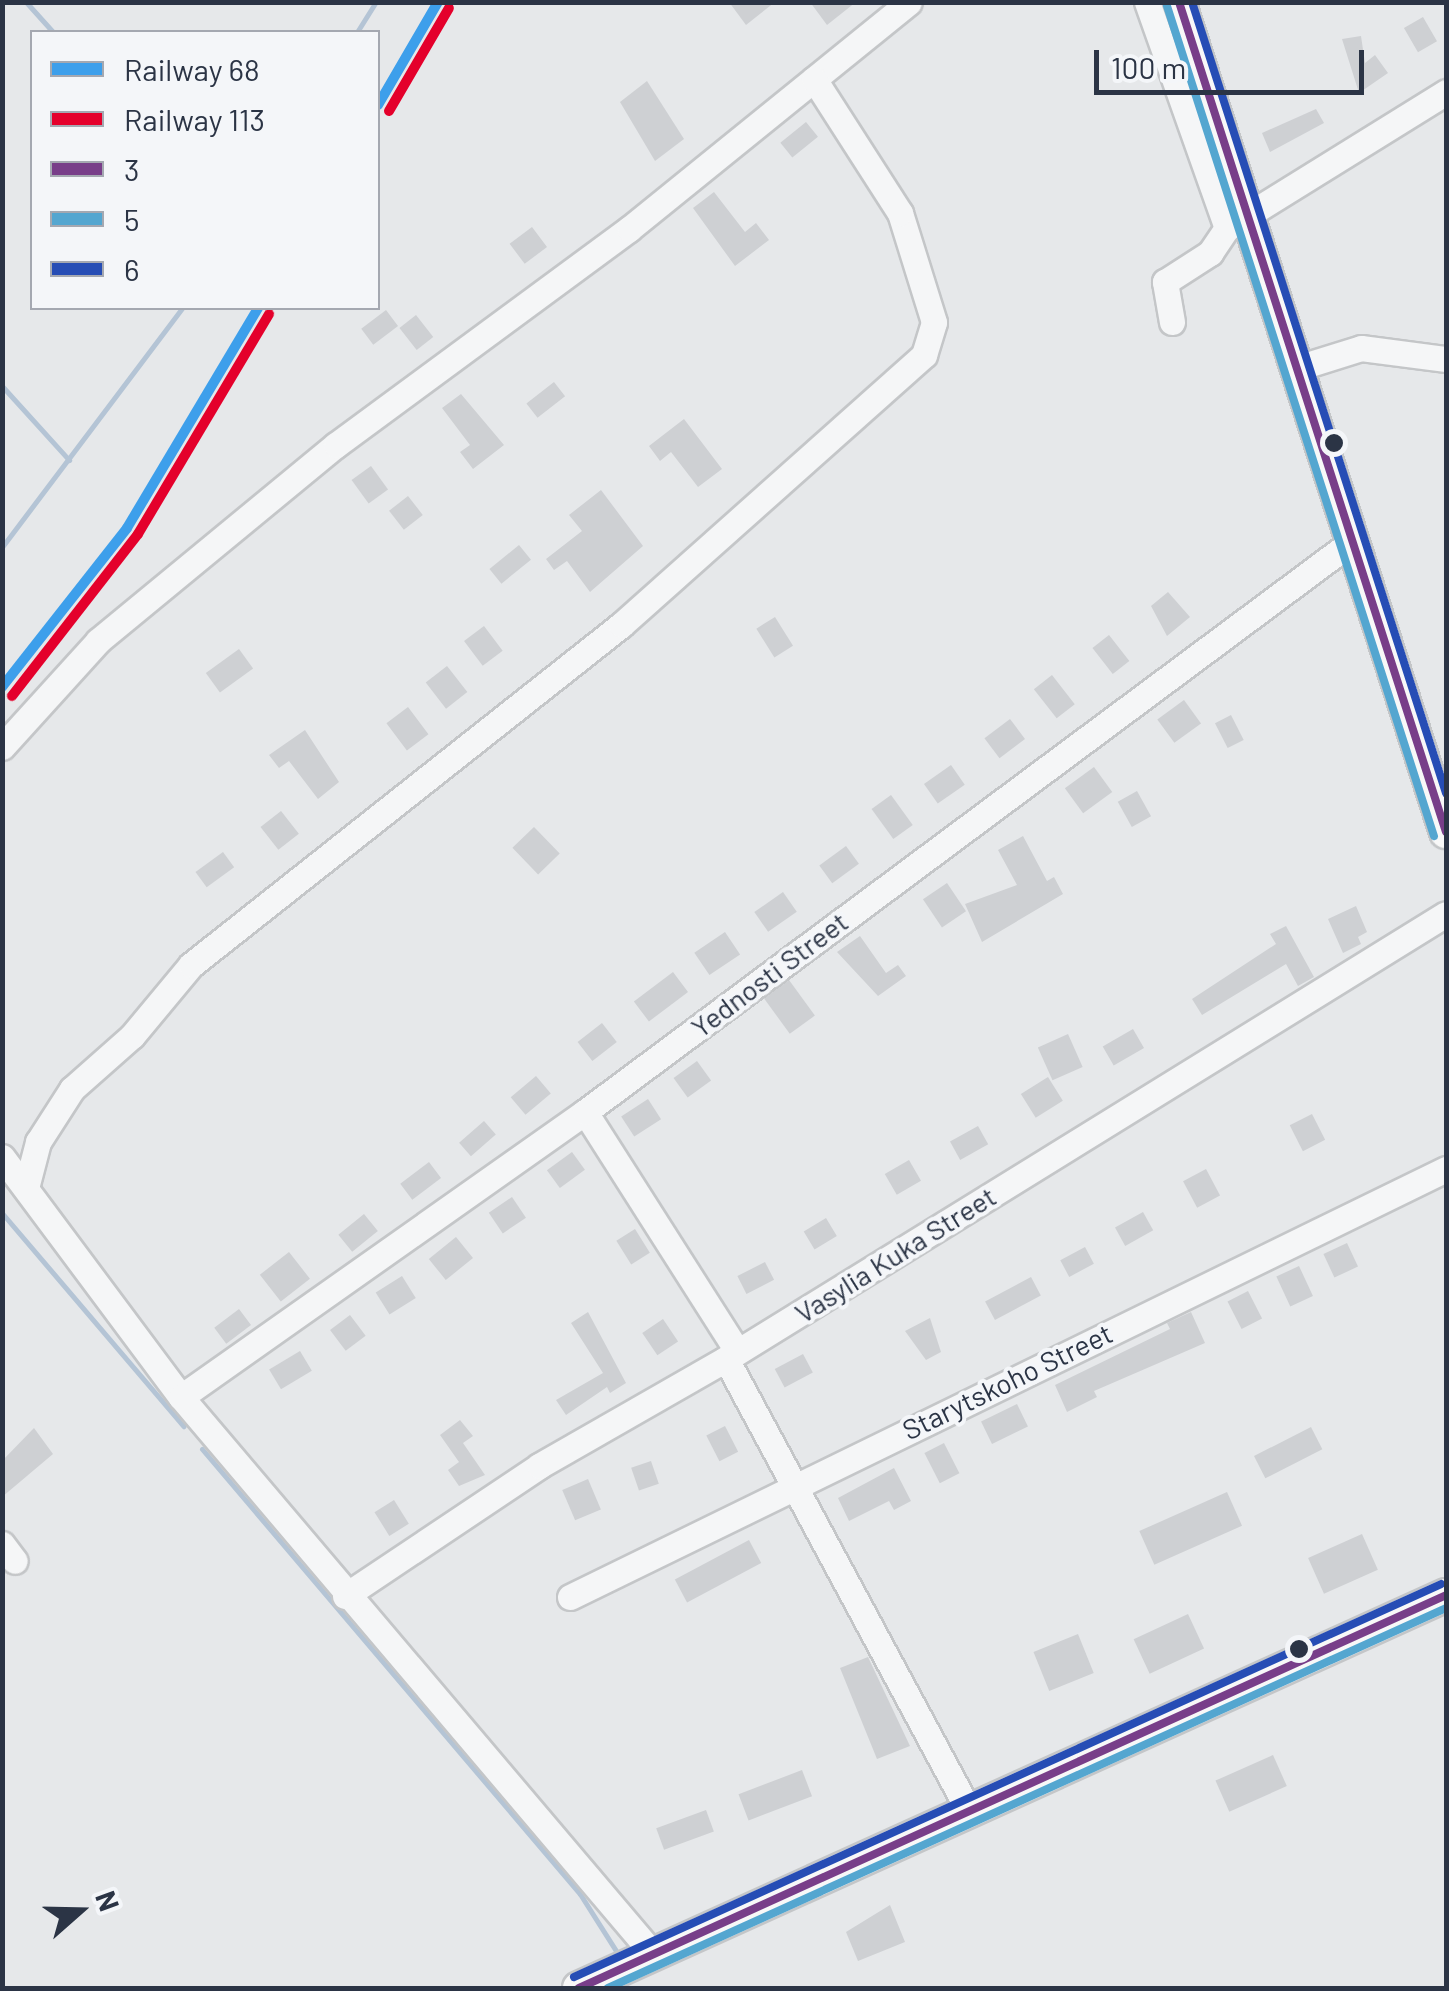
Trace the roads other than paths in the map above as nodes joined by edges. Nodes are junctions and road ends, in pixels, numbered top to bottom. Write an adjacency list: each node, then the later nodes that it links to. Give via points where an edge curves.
1 (909, 2): 4 (street)
2 (1146, 2): 6 (street)
3 (1179, 2): 6 (main road)
4 (814, 79): 11 (street, via 629,229 336,445 130,615); 18 (street, via 900,213 931,304 933,338 924,355 622,625 191,965 132,1036 72,1090 38,1142)
5 (1446, 92): 6 (street)
6 (1236, 223): 7 (street, via 1210,253 1165,282); 9 (main road)
7 (1172, 322)
8 (1446, 359): 9 (street, via 1361,348)
9 (1294, 369): 10 (main road)
10 (1350, 543): 12 (main road); 15 (street, Yednosti Street)
11 (2, 748)
12 (1438, 776): 13 (main road)
13 (1446, 832)
14 (1446, 914): 19 (street, Vasylia Kuka Street)
15 (585, 1112): 19 (street); 20 (street, Yednosti Street)
16 (2, 1157): 18 (street)
17 (1446, 1169): 21 (street, Starytskoho Street)
18 (26, 1188): 20 (street)
19 (732, 1355): 21 (street); 23 (street, Vasylia Kuka Street, via 540,1466)
20 (182, 1397): 23 (street)
21 (792, 1485): 24 (street, Starytskoho Street); 25 (street)
22 (1446, 1595): 25 (main road)
23 (345, 1596): 26 (street)
24 (570, 1597)
25 (968, 1809): 26 (main road)
26 (619, 1973)

